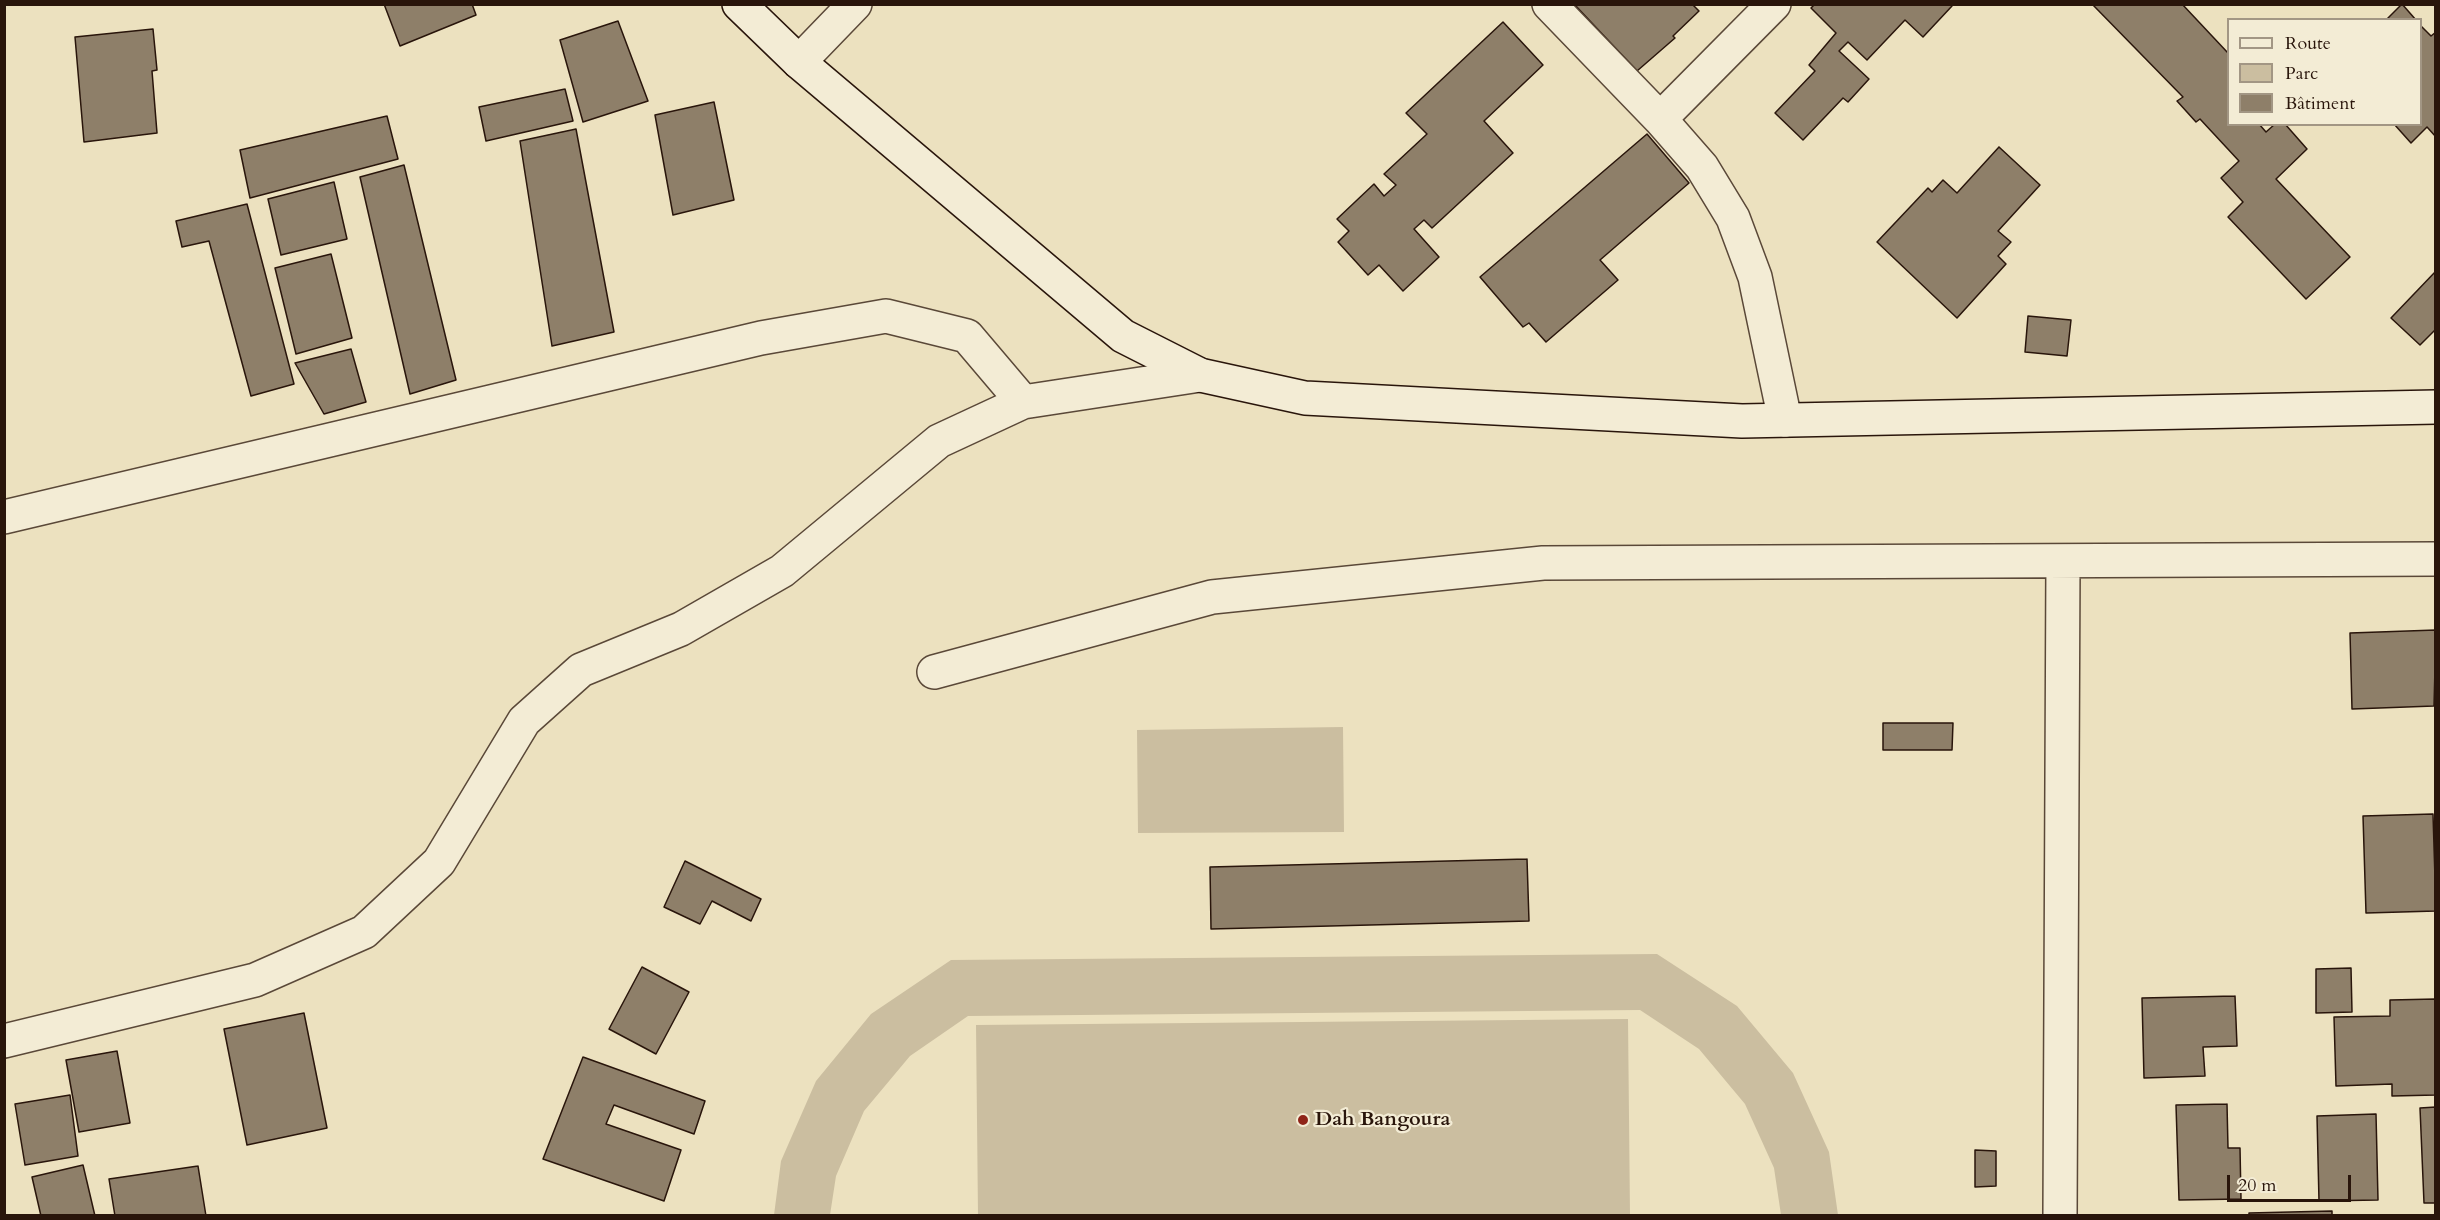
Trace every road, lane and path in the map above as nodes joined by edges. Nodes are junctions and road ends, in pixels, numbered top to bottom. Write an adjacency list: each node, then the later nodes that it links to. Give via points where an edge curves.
1 (739, 4): 5 (street)
2 (855, 4): 5 (street)
3 (1549, 4): 6 (street)
4 (1774, 4): 6 (street)
5 (800, 62): 7 (street, via 1123,336)
6 (1660, 119): 10 (street, via 1702,167 1733,218 1755,277)
7 (1200, 375): 8 (street); 10 (street, via 1305,398)
8 (1023, 402): 11 (street, via 967,336 886,316 761,338); 15 (street, via 939,441 782,571 681,629 581,669 524,721 439,862 364,932 255,980)
9 (2436, 406): 10 (street)
10 (1785, 420)
11 (4, 518)
12 (2436, 559): 13 (street)
13 (2063, 561): 14 (street, via 1543,563 1212,597); 16 (street)
14 (934, 672)
15 (4, 1041)
16 (2060, 1215)

